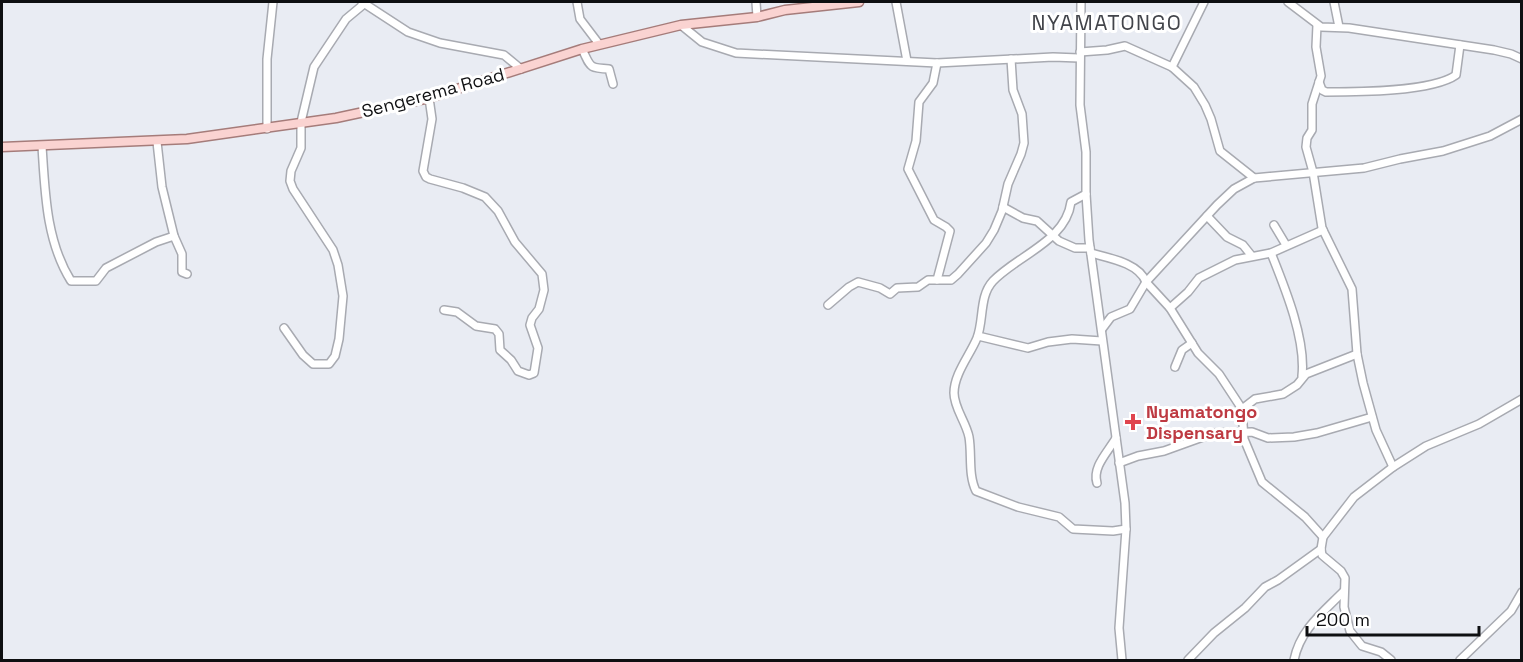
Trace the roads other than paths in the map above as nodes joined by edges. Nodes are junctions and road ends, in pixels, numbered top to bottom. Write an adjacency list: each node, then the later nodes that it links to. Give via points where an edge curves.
1 (273, 2): 30 (street, via 267,59)
2 (577, 2): 15 (street, via 580,19)
3 (756, 2): 11 (street)
4 (859, 2): 11 (main road, Sengerema Road)
5 (896, 2): 21 (street)
6 (1081, 2): 18 (street)
7 (1204, 2): 23 (street)
8 (1288, 2): 13 (street)
9 (1334, 2): 14 (street)
10 (363, 3): 24 (street, via 408,32 440,43 504,55); 29 (street, via 346,19 317,62)
11 (757, 17): 12 (main road, Sengerema Road)
12 (681, 25): 15 (main road, Sengerema Road); 21 (street, via 702,42 736,53)
13 (1317, 25): 14 (street); 25 (street)
14 (1339, 27): 16 (street)
15 (599, 44): 17 (main road, Sengerema Road)
16 (1460, 45): 20 (street); 25 (street, via 1456,75 1432,84 1390,91 1326,92)
17 (582, 49): 24 (main road, Sengerema Road); 26 (street, via 594,69 611,70)
18 (1080, 55): 19 (street); 23 (street, via 1125,46); 36 (street)
19 (1011, 59): 22 (street); 37 (street, via 1024,143)
20 (1521, 59)
21 (907, 62): 22 (street)
22 (937, 63): 48 (street, via 933,82 919,102 916,141 908,169 934,220 950,231)
23 (1172, 67): 35 (street, via 1194,87 1205,105 1220,151)
24 (521, 69): 27 (main road, Sengerema Road)
25 (1319, 82): 34 (street, via 1312,104 1312,130 1306,138)
26 (613, 84)
27 (429, 98): 29 (main road, Sengerema Road); 52 (street, via 432,119 424,175 486,197 515,242 542,274 544,290 530,323 538,348 534,373 518,371 500,350 495,329 473,325 457,312)
28 (1521, 119): 34 (street, via 1490,136 1453,149 1364,168)
29 (301, 122): 30 (main road, Sengerema Road); 53 (street, via 301,148 290,181 339,265 343,299 334,358 326,365 313,364)
30 (267, 129): 31 (main road, Sengerema Road)
31 (157, 142): 32 (main road, Sengerema Road); 41 (street, via 162,187)
32 (42, 146): 33 (main road, Sengerema Road); 41 (street, via 47,214 60,262 70,281 96,281 106,268)
33 (2, 147)
34 (1313, 172): 35 (street); 40 (street)
35 (1254, 178): 38 (street, via 1234,189)
36 (1086, 194): 42 (street, via 1071,202 1069,215); 44 (street)
37 (1003, 207): 42 (street, via 1037,221); 48 (street, via 989,238 958,274 947,281)
38 (1207, 216): 46 (street); 49 (street)
39 (1274, 225): 43 (street)
40 (1323, 230): 43 (street); 58 (street, via 1352,289)
41 (174, 236): 47 (street, via 182,254 182,272)
42 (1052, 236): 44 (street, via 1075,248); 55 (street, via 1005,270 988,288)
43 (1286, 245): 45 (street)
44 (1090, 250): 49 (street, via 1140,272); 54 (street)
45 (1271, 253): 46 (street); 60 (street, via 1294,318 1303,359)
46 (1251, 255): 51 (street, via 1199,278)
47 (187, 274)
48 (937, 280): 50 (street, via 925,280 918,287 897,288 890,294 858,282)
49 (1146, 282): 51 (street); 54 (street, via 1130,309 1111,317)
50 (828, 305)
51 (1170, 308): 57 (street)
52 (444, 310)
53 (284, 328)
54 (1101, 330): 56 (street)
55 (978, 336): 56 (street, via 1028,348 1071,339); 69 (street, via 954,393 969,436 975,490 1018,507 1059,517 1073,529)
56 (1101, 341): 65 (street)
57 (1192, 343): 59 (street, via 1182,350); 62 (street)
58 (1358, 354): 60 (street); 63 (street)
59 (1175, 367)
60 (1302, 376): 62 (street, via 1282,394 1255,399)
61 (1521, 399): 67 (street, via 1479,424 1426,446)
62 (1242, 409): 64 (street)
63 (1372, 417): 64 (street, via 1294,437 1268,438); 67 (street)
64 (1243, 432): 66 (street, via 1209,434); 70 (street, via 1262,482)
65 (1116, 435): 66 (street); 68 (street, via 1096,470)
66 (1119, 463): 69 (street)
67 (1393, 467): 70 (street, via 1354,497)
68 (1097, 483)
69 (1126, 529): 74 (street, via 1119,628)
70 (1323, 537): 71 (street)
71 (1321, 549): 72 (street, via 1343,574); 75 (street, via 1265,587)
72 (1343, 592): 76 (street, via 1308,626); 77 (street, via 1350,631 1362,646 1382,652)
73 (1521, 592): 78 (street, via 1511,611)
74 (1122, 660)
75 (1188, 660)
76 (1294, 660)
77 (1391, 660)
78 (1460, 660)

